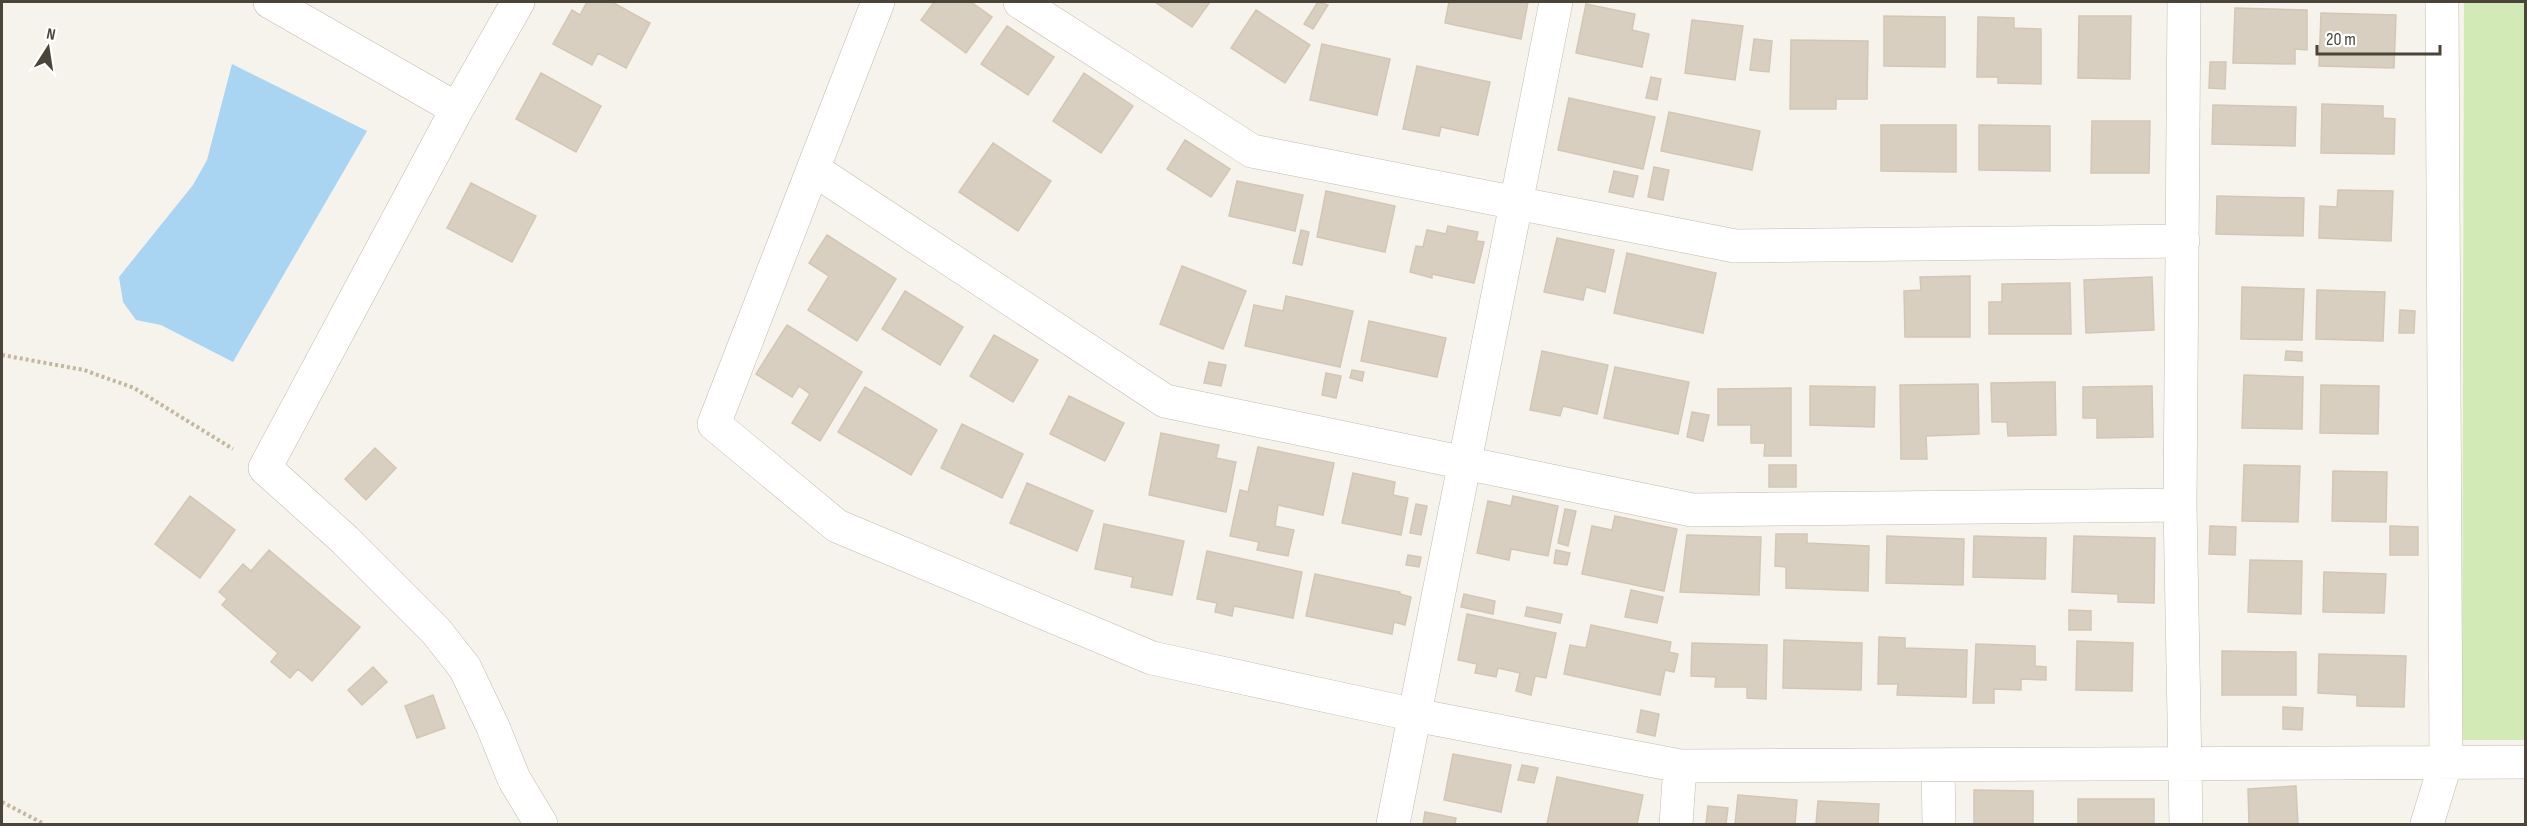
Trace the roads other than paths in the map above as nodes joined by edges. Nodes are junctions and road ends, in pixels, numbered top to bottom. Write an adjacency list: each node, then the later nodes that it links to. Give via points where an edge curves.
1 (270, 2): 8 (street)
2 (518, 2): 8 (street)
3 (878, 2): 9 (street)
4 (1020, 2): 10 (street, via 1252,151)
5 (1556, 2): 10 (street)
6 (2184, 2): 11 (street)
7 (2442, 2): 15 (street)
8 (457, 109): 20 (street, via 265,468 345,540 436,631 465,668 514,778)
9 (813, 169): 12 (street, via 1165,401); 14 (street, via 714,424 837,526 1152,658)
10 (1516, 203): 11 (street, via 1735,246); 12 (street)
11 (2183, 241): 13 (street)
12 (1466, 462): 13 (street, via 1692,510); 14 (street)
13 (2180, 506): 17 (street)
14 (1415, 715): 18 (street); 21 (street)
15 (2446, 762): 16 (street); 17 (street); 25 (street)
16 (2526, 762)
17 (2186, 764): 19 (street); 24 (street)
18 (1680, 766): 19 (street); 22 (street)
19 (1938, 766): 23 (street)
20 (541, 825)
21 (1392, 825)
22 (1676, 825)
23 (1939, 825)
24 (2186, 825)
25 (2427, 825)

